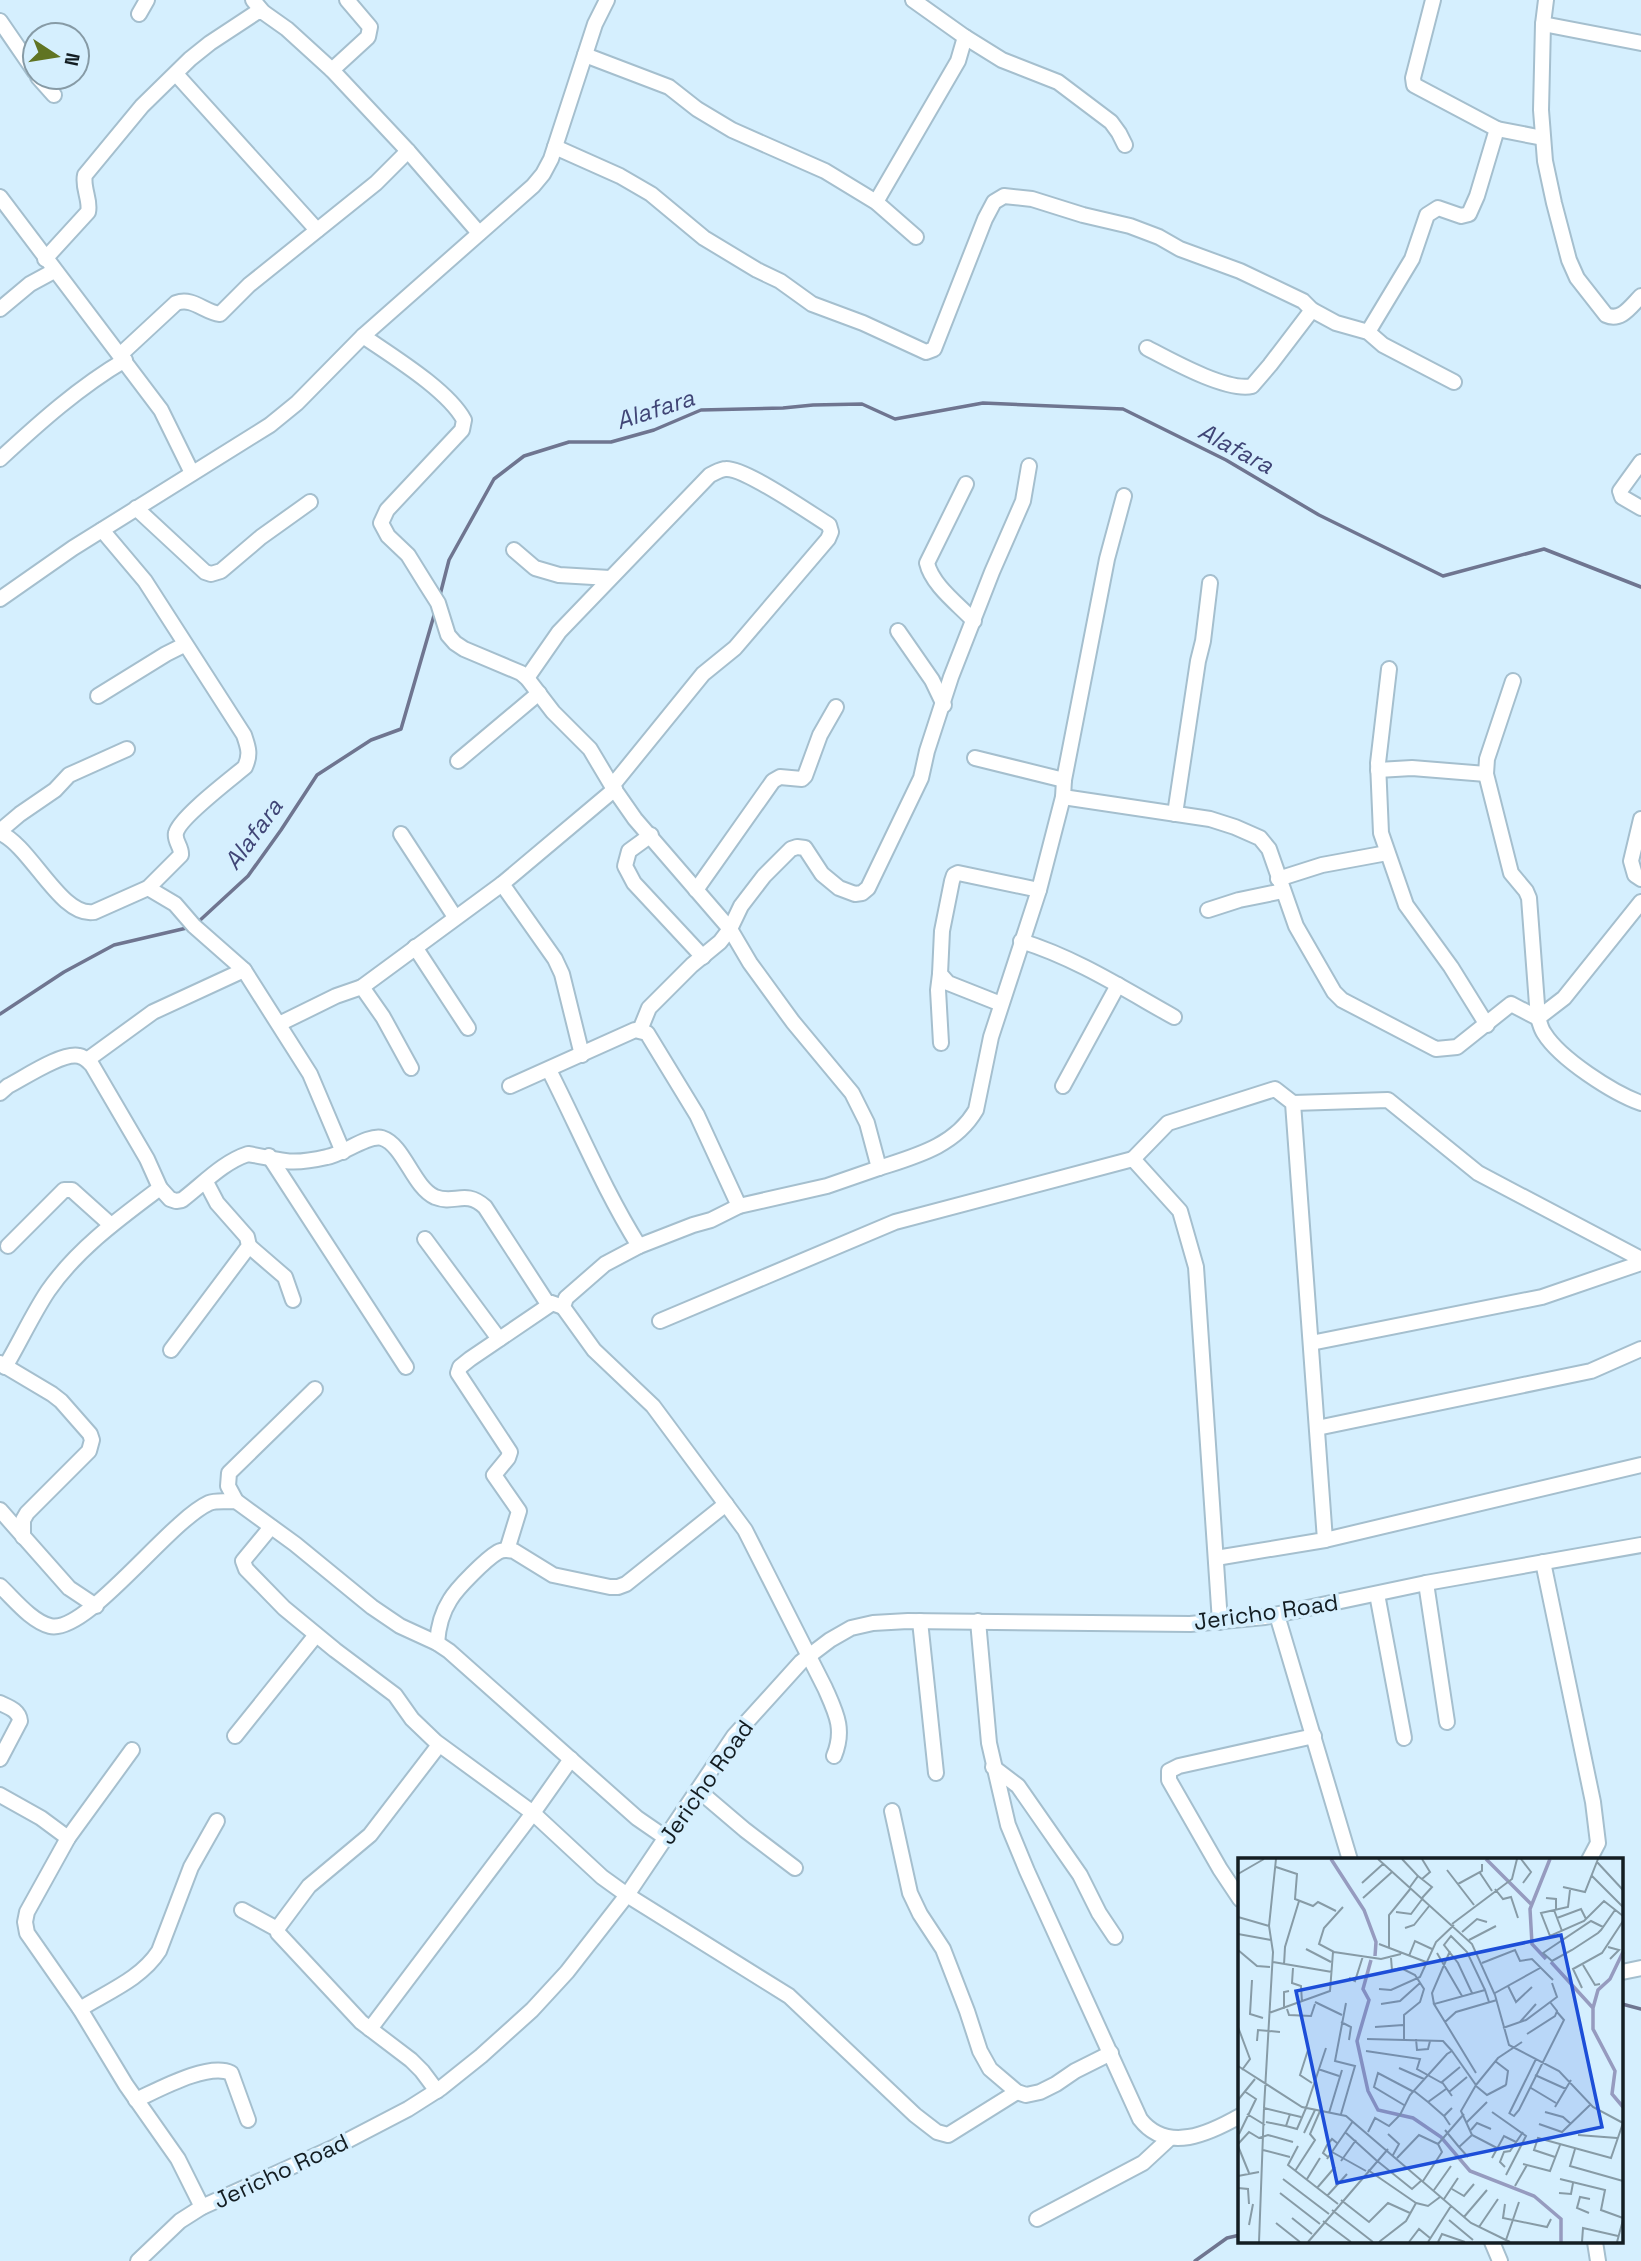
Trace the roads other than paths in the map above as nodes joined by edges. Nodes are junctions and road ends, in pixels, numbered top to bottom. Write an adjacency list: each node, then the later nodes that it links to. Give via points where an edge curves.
1 (147, 0): 9 (street)
2 (253, 0): 8 (street)
3 (347, 0): 16 (street, via 370,33)
4 (607, 0): 15 (street)
5 (913, 0): 12 (street)
6 (1433, 0): 20 (street, via 1414,85)
7 (1546, 0): 11 (street)
8 (263, 12): 16 (street); 17 (street, via 210,43)
9 (139, 15)
10 (0, 21): 14 (street)
11 (1543, 24): 13 (street); 21 (street)
12 (965, 37): 22 (street, via 1002,60 1058,82 1111,122); 26 (street, via 958,61)
13 (1641, 43)
14 (21, 52)
15 (585, 55): 23 (street); 26 (street, via 669,87 732,130 825,170)
16 (332, 70): 24 (street)
17 (176, 74): 27 (street); 30 (street, via 142,106 85,175 88,212)
18 (51, 91): 19 (street)
19 (54, 94)
20 (1497, 129): 21 (street); 34 (street, via 1469,214 1438,208 1427,215 1412,259)
21 (1543, 138): 31 (street, via 1553,203 1577,278 1612,318 1619,318)
22 (1125, 145)
23 (555, 147): 28 (street, via 538,180); 33 (street, via 651,194 704,238 811,304 926,352 934,349 985,219 1003,196 1032,199 1130,226 1252,276)
24 (408, 151): 27 (street); 28 (street)
25 (0, 197): 30 (street)
26 (876, 202): 29 (street)
27 (317, 230): 37 (street, via 220,314 189,301 176,303)
28 (479, 233): 35 (street)
29 (916, 237)
30 (50, 265): 32 (street); 37 (street)
31 (1641, 296)
32 (0, 309)
33 (1312, 310): 34 (street, via 1336,323); 36 (street, via 1252,386 1239,387 1208,377)
34 (1368, 331): 38 (street, via 1383,345)
35 (363, 336): 42 (street, via 298,403); 57 (street, via 411,369 456,407 464,420 462,430 387,510 381,523 387,537 408,555 438,603 455,643)
36 (1147, 348)
37 (123, 357): 39 (street); 42 (street, via 161,410)
38 (1454, 382)
39 (0, 459)
40 (1641, 462): 47 (street, via 1620,491 1622,498)
41 (1029, 467): 53 (street, via 1023,501)
42 (191, 473): 46 (street)
43 (965, 484): 53 (street, via 927,563 935,580)
44 (1124, 496): 68 (street, via 1107,559)
45 (310, 502): 46 (street, via 211,574)
46 (136, 508): 48 (street)
47 (1641, 508)
48 (102, 530): 52 (street); 55 (street, via 145,581)
49 (514, 550): 50 (street, via 535,568 559,575)
50 (610, 578): 57 (street, via 559,632); 69 (street, via 710,475 727,468 772,489 831,529 828,539 735,648 703,674)
51 (1210, 583): 71 (street)
52 (0, 599)
53 (974, 621): 61 (street)
54 (898, 631): 61 (street)
55 (184, 645): 60 (street); 80 (street, via 244,735 249,758 245,767 184,822 176,834 181,855)
56 (1389, 669): 66 (street)
57 (527, 678): 59 (street)
58 (1513, 681): 67 (street)
59 (539, 694): 65 (street); 69 (street, via 598,758)
60 (98, 696)
61 (944, 705): 86 (street, via 921,778 868,888 855,894 839,888 822,874 809,851 797,847 764,876)
62 (836, 707): 81 (street, via 805,776 773,781)
63 (127, 749): 73 (street, via 69,775)
64 (975, 758): 68 (street)
65 (458, 761)
66 (1378, 770): 67 (street); 76 (street, via 1381,833)
67 (1486, 774): 96 (street, via 1511,873 1529,898)
68 (1064, 780): 70 (street)
69 (613, 788): 75 (street); 78 (street)
70 (1063, 797): 71 (street); 82 (street)
71 (1175, 814): 79 (street, via 1210,819 1259,838 1269,849)
72 (1641, 819): 77 (street, via 1631,861)
73 (0, 832): 80 (street, via 82,913)
74 (401, 834): 85 (street)
75 (651, 835): 81 (street); 89 (street, via 629,851 625,866 634,883)
76 (1387, 853): 79 (street, via 1322,865); 98 (street, via 1406,905)
77 (1641, 879)
78 (502, 884): 85 (street); 102 (street, via 555,959)
79 (1280, 885): 84 (street); 98 (street, via 1296,926 1342,1000 1436,1049 1457,1047)
80 (148, 888): 90 (street, via 174,904)
81 (696, 890): 86 (street)
82 (1039, 890): 87 (street); 91 (street, via 954,875 942,931)
83 (1641, 902): 96 (street, via 1564,998)
84 (1208, 910)
85 (455, 917): 88 (street)
86 (730, 929): 89 (street); 114 (street, via 793,1022 852,1093 867,1123)
87 (1021, 941): 92 (street); 94 (street)
88 (415, 947): 93 (street); 99 (street)
89 (703, 957): 100 (street, via 649,1008)
90 (244, 970): 97 (street); 103 (street, via 153,1012)
91 (940, 974): 94 (street, via 948,983); 101 (street)
92 (1118, 985): 95 (street); 107 (street)
93 (362, 987): 97 (street); 104 (street)
94 (1001, 1004): 114 (street, via 971,1119 928,1152)
95 (1174, 1017)
96 (1538, 1018): 98 (street, via 1511,1004); 110 (street, via 1543,1033 1572,1061)
97 (279, 1024): 111 (street, via 310,1074)
98 (1487, 1024)
99 (468, 1028)
100 (639, 1030): 102 (street); 117 (street, via 647,1033 697,1115)
101 (941, 1043)
102 (582, 1055): 105 (street)
103 (87, 1060): 108 (street, via 75,1055 62,1058); 116 (street)
104 (411, 1068)
105 (549, 1070): 106 (street); 122 (street, via 615,1208)
106 (510, 1086)
107 (1063, 1086)
108 (0, 1093)
109 (1293, 1103): 113 (street, via 1275,1089 1168,1123); 123 (street, via 1388,1100 1478,1173); 128 (street)
110 (1641, 1104)
111 (344, 1152): 112 (street, via 295,1162); 125 (street, via 379,1137 392,1144 437,1198 479,1201 546,1301)
112 (269, 1156): 115 (street, via 241,1156); 132 (street)
113 (1133, 1159): 126 (street, via 895,1223); 144 (street, via 1180,1211 1196,1267)
114 (879, 1167): 117 (street, via 827,1186)
115 (206, 1182): 116 (street, via 176,1201); 121 (street)
116 (160, 1188): 118 (street)
117 (739, 1206): 122 (street)
118 (111, 1226): 120 (street, via 72,1190 64,1190); 131 (street, via 49,1290)
119 (425, 1239): 127 (street)
120 (8, 1246)
121 (249, 1246): 124 (street, via 285,1277); 130 (street)
122 (639, 1247): 125 (street, via 605,1264)
123 (1641, 1261): 128 (street, via 1542,1297)
124 (293, 1300)
125 (557, 1306): 127 (street); 137 (street, via 594,1350 653,1406)
126 (660, 1321)
127 (499, 1339): 143 (street, via 458,1373 509,1452 494,1475 519,1511)
128 (1311, 1343): 134 (street)
129 (1641, 1349): 134 (street, via 1591,1371)
130 (171, 1350)
131 (3, 1365): 140 (street, via 61,1401 92,1440 89,1451 27,1513)
132 (406, 1367)
133 (315, 1389): 136 (street, via 229,1473 228,1486)
134 (1317, 1429): 141 (street)
135 (1641, 1465): 141 (street)
136 (236, 1501): 139 (street); 149 (street, via 209,1503 167,1534)
137 (726, 1504): 143 (street, via 618,1587 553,1574); 156 (street, via 744,1530)
138 (0, 1510): 140 (street)
139 (271, 1527): 154 (street, via 243,1561 246,1569); 155 (street, via 372,1607 416,1635)
140 (23, 1537): 149 (street, via 69,1588)
141 (1325, 1540): 144 (street)
142 (1641, 1545): 145 (street, Jericho Road)
143 (507, 1550): 155 (street, via 498,1552 450,1599 438,1627)
144 (1216, 1558): 153 (street)
145 (1544, 1562): 146 (street, Jericho Road); 177 (street, via 1593,1802 1598,1843)
146 (1426, 1583): 148 (street, Jericho Road); 158 (street)
147 (0, 1586): 149 (street, via 40,1622 52,1626 61,1627)
148 (1377, 1594): 150 (street, Jericho Road); 161 (street)
149 (96, 1605)
150 (1277, 1615): 153 (street, Jericho Road); 160 (street)
151 (920, 1621): 152 (street, Jericho Road); 156 (street, Jericho Road, via 851,1628); 168 (street)
152 (978, 1621): 153 (street, Jericho Road); 167 (street)
153 (1220, 1622)
154 (316, 1635): 159 (street); 162 (street, via 395,1695)
155 (438, 1643): 166 (street)
156 (808, 1657): 164 (street, via 836,1712 840,1736); 169 (street, Jericho Road, via 734,1736)
157 (0, 1703): 165 (street, via 15,1711 20,1721)
158 (1447, 1722)
159 (234, 1736)
160 (1314, 1736): 176 (street); 180 (street, via 1169,1771 1169,1780)
161 (1404, 1738)
162 (439, 1745): 172 (street); 182 (street, via 370,1835 309,1886)
163 (132, 1751): 174 (street)
164 (834, 1756)
165 (0, 1759)
166 (571, 1759): 172 (street); 175 (street)
167 (993, 1767): 183 (street, via 1018,1786 1080,1875); 186 (street, via 1027,1871)
168 (936, 1773)
169 (698, 1790): 175 (street, Jericho Road); 178 (street)
170 (0, 1795): 174 (street)
171 (892, 1811): 188 (street, via 910,1893 943,1949 980,2051 990,2069)
172 (533, 1813): 179 (street); 185 (street)
173 (217, 1821): 184 (street, via 191,1867 151,1963)
174 (68, 1838): 184 (street, via 25,1922 27,1933)
175 (666, 1838): 179 (street, Jericho Road)
176 (1349, 1858)
177 (1590, 1858)
178 (794, 1868)
179 (627, 1895): 187 (street, Jericho Road, via 532,2010); 188 (street, via 789,1996 937,2132 948,2135)
180 (1238, 1896)
181 (242, 1910): 182 (street)
182 (277, 1930): 185 (street)
183 (1115, 1937)
184 (80, 2009): 189 (street)
185 (370, 2029): 187 (street, via 411,2060)
186 (1111, 2053): 188 (street, via 1040,2092); 192 (street, via 1140,2119)
187 (437, 2091): 193 (street, Jericho Road, via 335,2147)
188 (1017, 2092)
189 (136, 2099): 191 (street, via 176,2082 225,2070 231,2073); 193 (street, via 178,2159)
190 (1238, 2117): 192 (street, via 1191,2137)
191 (248, 2120)
192 (1170, 2138): 194 (street, via 1143,2163)
193 (202, 2207): 196 (street, Jericho Road)
194 (1037, 2219)
195 (1494, 2244): 197 (street)
196 (138, 2261)
197 (1500, 2261)

